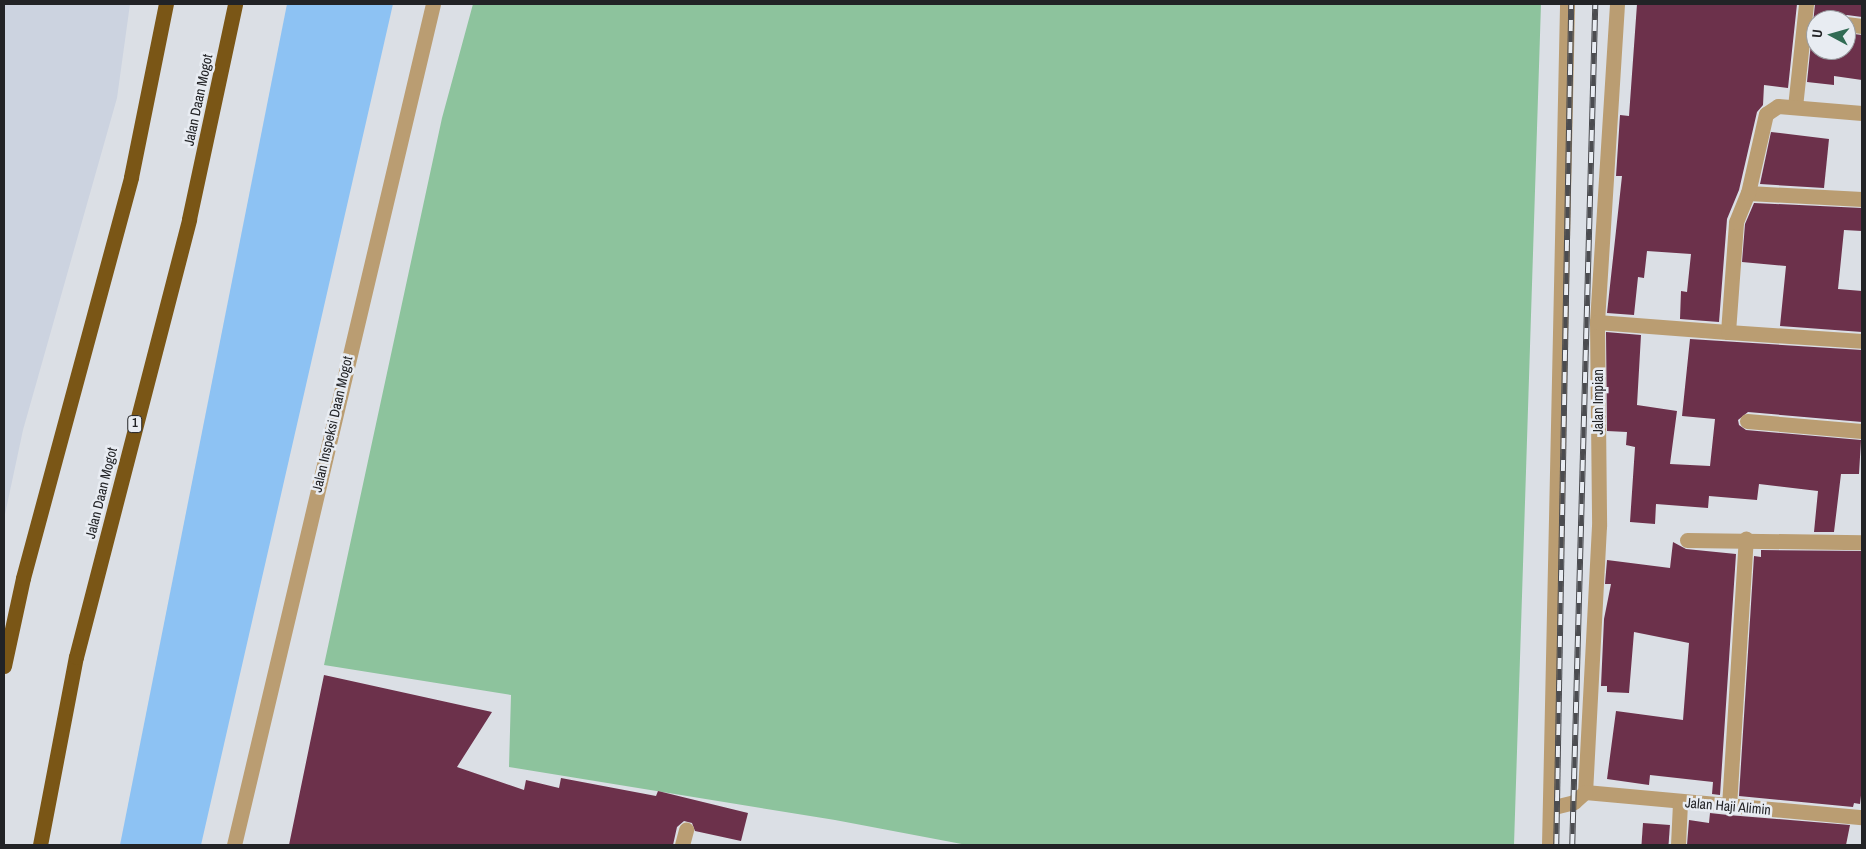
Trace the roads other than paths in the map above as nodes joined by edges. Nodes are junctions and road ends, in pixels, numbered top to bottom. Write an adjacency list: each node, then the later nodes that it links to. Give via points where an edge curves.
1 (166, 4): 19 (highway, via 131,177 23,578)
2 (235, 4): 26 (highway, Jalan Daan Mogot / 1, via 189,219 76,657)
3 (433, 4): 27 (street, Jalan Inspeksi Daan Mogot)
4 (1567, 4): 23 (street)
5 (1617, 4): 11 (street, Jalan Impian)
6 (1806, 45): 7 (street)
7 (1796, 107): 8 (street); 9 (street, via 1778,106 1766,114)
8 (1862, 114)
9 (1748, 193): 10 (street); 12 (street, via 1736,222)
10 (1862, 199)
11 (1598, 322): 12 (street); 20 (street, Jalan Impian, via 1599,526)
12 (1728, 332): 13 (street)
13 (1862, 341)
14 (1747, 421): 15 (street)
15 (1862, 431)
16 (1746, 539): 17 (street); 18 (street); 22 (street)
17 (1687, 540)
18 (1862, 542)
19 (4, 666)
20 (1589, 793): 21 (street, Jalan Haji Alimin); 23 (street, via 1574,802)
21 (1680, 802): 22 (street, Jalan Haji Alimin); 30 (street)
22 (1729, 806): 24 (street, Jalan Haji Alimin)
23 (1550, 808): 29 (street)
24 (1862, 817)
25 (686, 830): 28 (street)
26 (40, 845)
27 (234, 845)
28 (682, 845)
29 (1549, 845)
30 (1678, 845)

